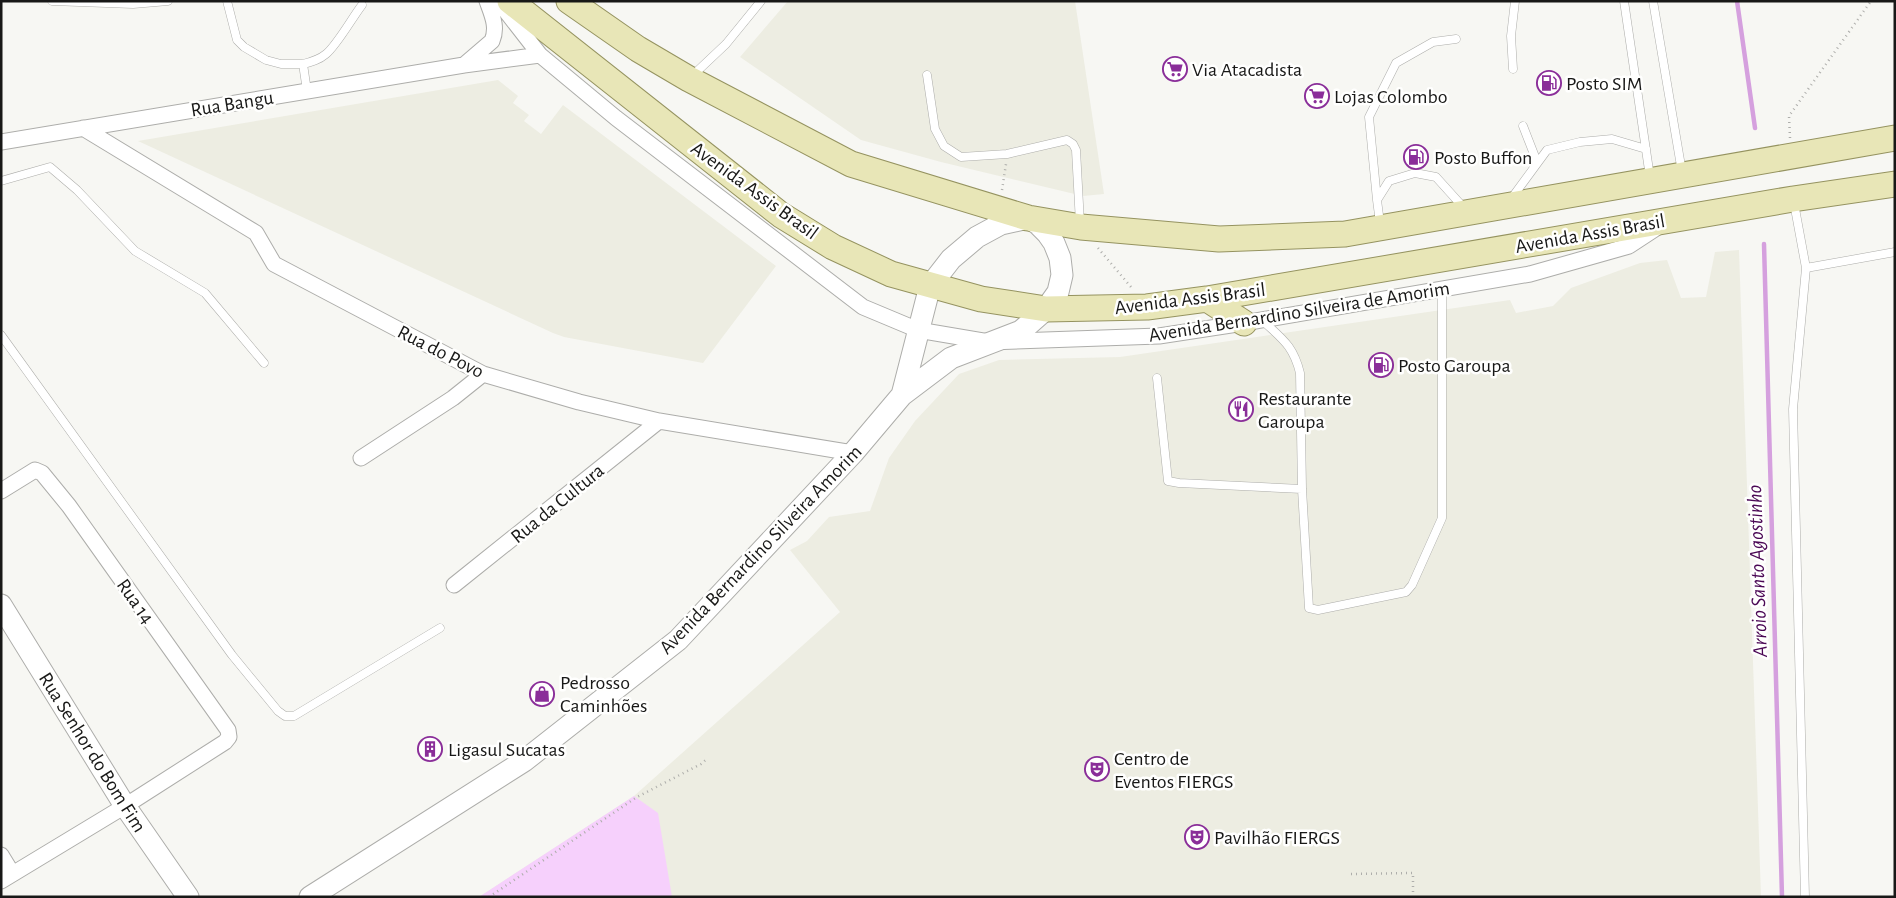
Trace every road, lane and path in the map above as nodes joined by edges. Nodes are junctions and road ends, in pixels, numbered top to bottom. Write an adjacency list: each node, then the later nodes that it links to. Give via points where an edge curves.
1 (52, 1): 2 (lane, via 133,4)
2 (168, 1)
3 (227, 1): 16 (lane, via 232,28 244,47 266,60)
4 (487, 1): 17 (street, via 495,24 492,41)
5 (498, 1): 15 (street, Avenida Bernardino Silveira de Amorim)
6 (510, 1): 45 (main road, Avenida Assis Brasil, via 781,215 852,256 891,274)
7 (569, 1): 20 (main road, Avenida Assis Brasil, via 638,49)
8 (761, 1): 20 (lane, via 726,44)
9 (1515, 1): 18 (lane, via 1510,36)
10 (1624, 1): 26 (lane)
11 (1653, 1): 30 (lane)
12 (1871, 1): 28 (path, via 1789,116)
13 (362, 5): 16 (lane, via 332,48 317,60)
14 (1456, 39): 35 (lane, via 1433,42 1396,63 1369,117)
15 (540, 55): 17 (street, Rua Bangu); 51 (street, Avenida Bernardino Silveira de Amorim, via 616,118 863,307)
16 (303, 64): 21 (lane)
17 (464, 65): 21 (street, Rua Bangu)
18 (1513, 69)
19 (927, 75): 27 (lane, via 935,129 944,146 961,157)
20 (689, 79): 37 (main road, Avenida Assis Brasil, via 851,164)
21 (307, 91): 23 (street, Rua Bangu)
22 (1523, 126): 29 (lane)
23 (83, 128): 25 (street, Rua Bangu); 55 (street, Rua do Povo, via 256,233 274,264)
24 (1895, 138): 28 (main road, Avenida Assis Brasil)
25 (1, 142)
26 (1646, 150): 29 (lane, via 1612,139 1596,140 1547,150); 32 (lane)
27 (1007, 154): 37 (path); 41 (lane, via 1067,140 1073,144)
28 (1791, 156): 30 (main road, Avenida Assis Brasil)
29 (1537, 162): 36 (lane)
30 (1683, 174): 32 (main road, Avenida Assis Brasil)
31 (1, 180): 54 (lane, via 50,167 136,251 205,293)
32 (1651, 180): 36 (main road, Avenida Assis Brasil)
33 (1895, 184): 34 (main road, Avenida Assis Brasil)
34 (1793, 199): 40 (main road, Avenida Assis Brasil); 44 (lane)
35 (1377, 200): 38 (lane, via 1389,181 1415,173 1436,177); 42 (lane)
36 (1507, 206): 38 (main road, Avenida Assis Brasil)
37 (999, 209): 39 (main road, Avenida Assis Brasil)
38 (1468, 212): 42 (main road, Avenida Assis Brasil)
39 (1028, 218): 41 (main road, Avenida Assis Brasil); 45 (main road, Avenida Bernardino Silveira Amorim, via 1001,224 977,237 951,259); 49 (main road, Avenida Bernardino Silveira Amorim, via 1047,233 1060,258 1062,275 1058,292)
40 (1670, 220): 46 (street, Avenida Bernardino Silveira de Amorim, via 1629,246 1530,274); 47 (main road, Avenida Assis Brasil)
41 (1081, 228): 42 (main road, Avenida Assis Brasil, via 1219,239 1345,234); 48 (path)
42 (1380, 228)
43 (1895, 252): 44 (lane)
44 (1806, 268): 75 (lane, via 1792,409)
45 (930, 286): 49 (main road, Avenida Assis Brasil); 51 (main road, Avenida Bernardino Silveira Amorim)
46 (1442, 288): 50 (street, Avenida Bernardino Silveira de Amorim); 61 (lane, via 1442,518 1406,592 1318,610 1309,608)
47 (1207, 299): 48 (main road, Avenida Assis Brasil); 50 (main road)
48 (1147, 308): 49 (main road, Avenida Assis Brasil)
49 (1046, 310): 53 (main road, Avenida Bernardino Silveira Amorim, via 1020,331)
50 (1253, 322): 53 (street, Avenida Bernardino Silveira de Amorim, via 1159,336); 61 (lane, via 1289,346 1296,357 1300,373)
51 (918, 330): 53 (street, Avenida Bernardino Silveira de Amorim); 57 (main road, Avenida Bernardino Silveira Amorim)
52 (1, 335): 65 (lane, via 232,655 285,716 294,716)
53 (989, 342): 57 (main road, Avenida Bernardino Silveira Amorim, via 950,358)
54 (264, 362)
55 (483, 374): 58 (street, Rua do Povo); 60 (street, via 453,398)
56 (1157, 378): 61 (lane, via 1168,481)
57 (902, 394): 59 (main road, Avenida Bernardino Silveira Amorim)
58 (659, 421): 59 (street, Rua do Povo); 63 (street, Rua da Cultura)
59 (854, 453): 72 (main road, Avenida Bernardino Silveira Amorim, via 678,640 524,761)
60 (361, 458)
61 (1302, 489)
62 (1, 491): 67 (street, Rua 14, via 35,470 42,473 69,506 228,730 229,737 225,742)
63 (454, 585)
64 (1, 606): 67 (main road, Rua Senhor do Bom Fim)
65 (440, 628)
66 (708, 758): 73 (path, via 637,798)
67 (125, 806): 70 (street); 71 (main road, Rua Senhor do Bom Fim)
68 (1, 855): 70 (street)
69 (1351, 874): 74 (path, via 1412,873)
70 (7, 877)
71 (188, 897)
72 (310, 897)
73 (489, 897)
74 (1413, 897)
75 (1805, 897)

